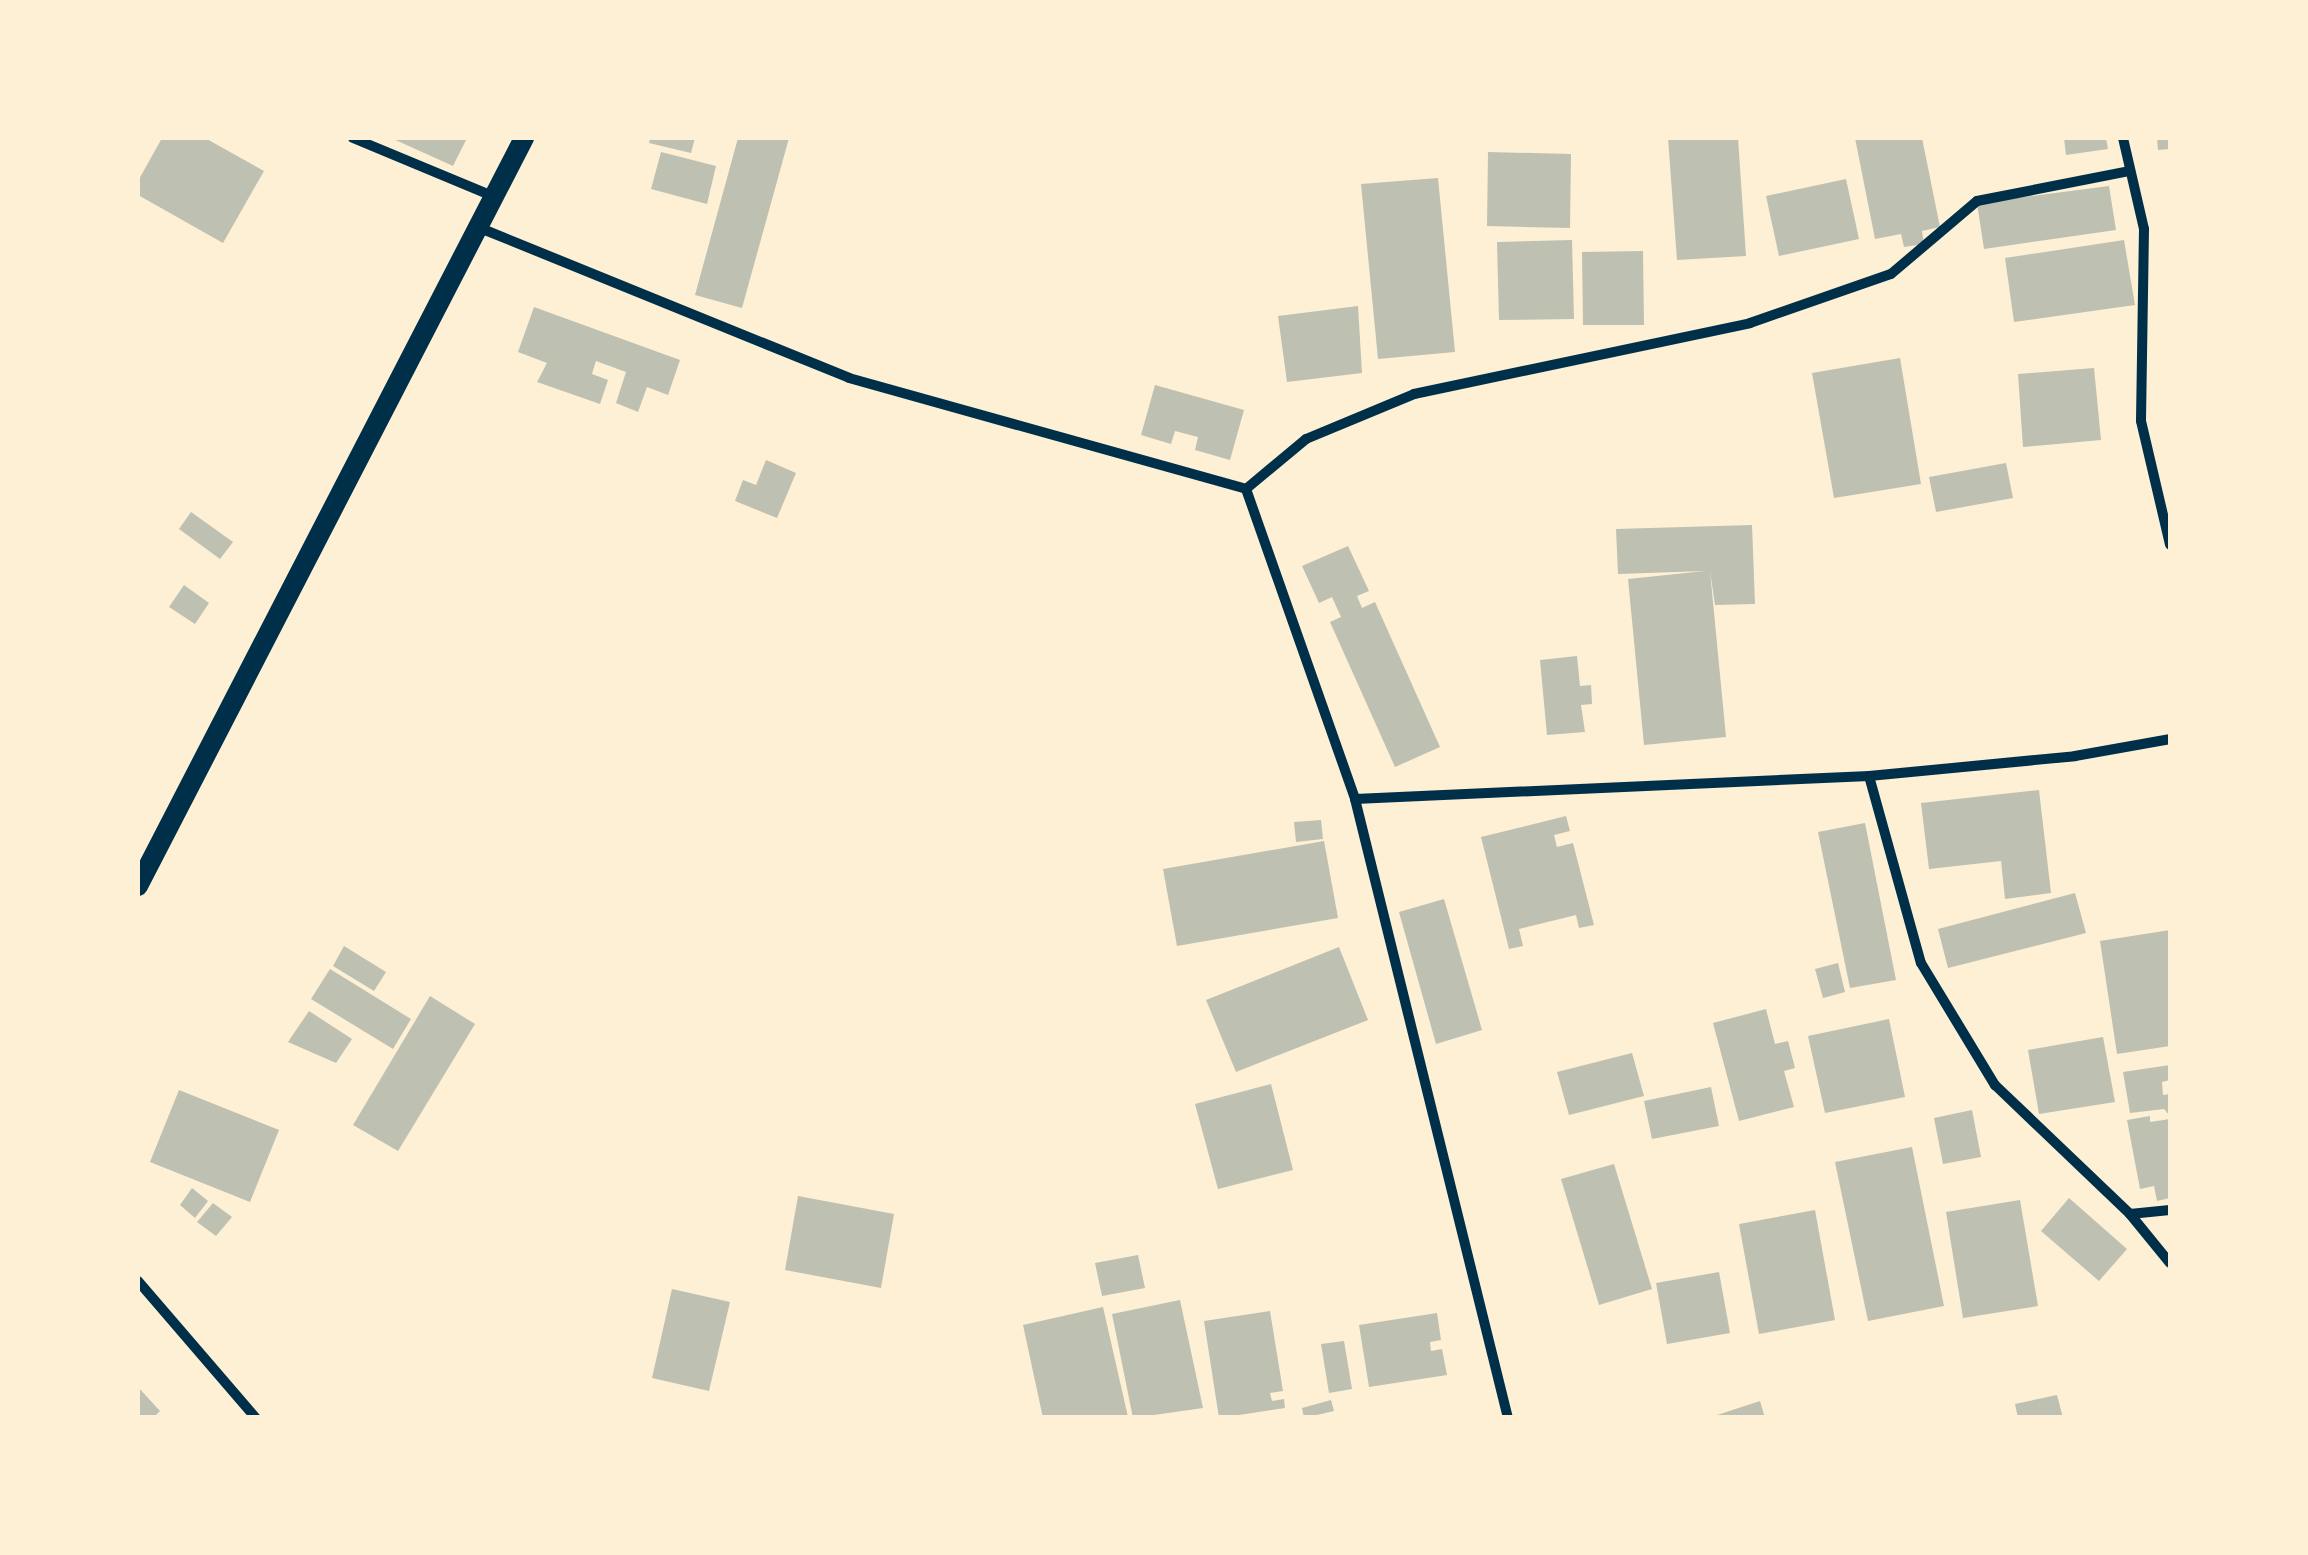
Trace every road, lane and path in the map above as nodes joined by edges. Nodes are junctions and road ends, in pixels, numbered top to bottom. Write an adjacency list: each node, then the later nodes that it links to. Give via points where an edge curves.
1 (353, 138): 5 (street)
2 (524, 138): 5 (main road)
3 (2122, 138): 4 (street)
4 (2130, 171): 7 (street, via 1978,200 1891,274 1750,324 1414,394 1306,439); 8 (street, via 2144,230 2141,421)
5 (495, 198): 6 (main road)
6 (480, 228): 7 (street, via 849,378); 12 (main road)
7 (1246, 489): 11 (street)
8 (2170, 545)
9 (2170, 738): 10 (street, via 2075,756)
10 (1869, 776): 11 (street); 14 (street, via 1921,963 1996,1084)
11 (1355, 799): 18 (street)
12 (140, 871)
13 (2170, 1210): 14 (street)
14 (2130, 1214): 15 (street)
15 (2170, 1264)
16 (138, 1281): 17 (street)
17 (256, 1418)
18 (1508, 1418)

